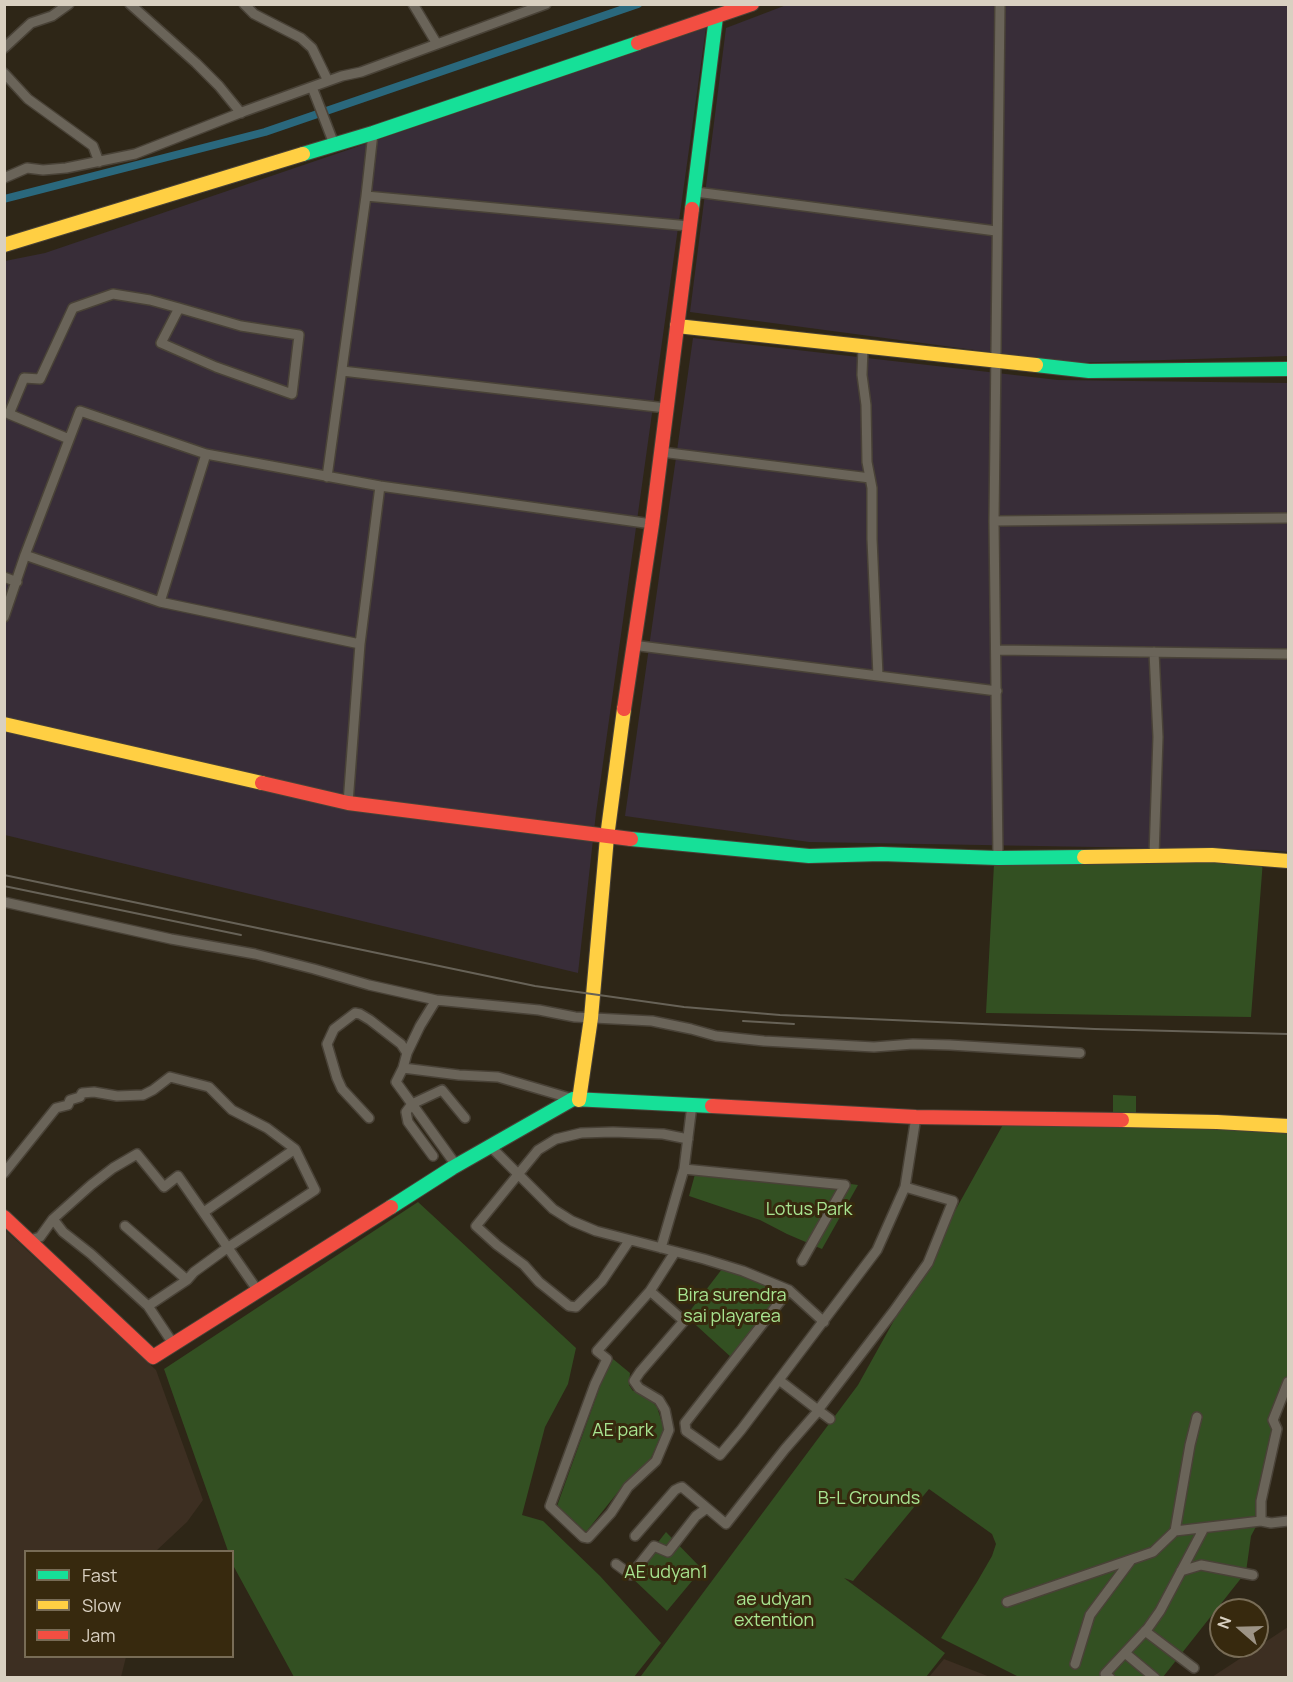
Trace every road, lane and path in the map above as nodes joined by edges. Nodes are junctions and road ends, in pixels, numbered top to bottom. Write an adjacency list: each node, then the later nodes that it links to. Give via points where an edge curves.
1 (69, 4): 10 (street, via 52,16 31,23)
2 (130, 4): 14 (street, via 196,63)
3 (244, 4): 12 (street, via 312,48)
4 (413, 4): 9 (street)
5 (546, 4): 9 (street)
6 (752, 4): 8 (street)
7 (1000, 4): 22 (street)
8 (718, 11): 15 (street); 19 (street)
9 (437, 44): 12 (street)
10 (4, 48)
11 (4, 73): 17 (street, via 28,99 93,146)
12 (328, 81): 13 (street)
13 (314, 92): 14 (street); 16 (street)
14 (241, 113): 17 (street, via 135,154)
15 (373, 133): 16 (street); 20 (street)
16 (334, 144): 23 (street)
17 (99, 162): 18 (street, via 43,170 27,168)
18 (4, 178)
19 (696, 192): 21 (street); 22 (street)
20 (366, 196): 21 (street); 29 (street)
21 (689, 226): 25 (street)
22 (996, 231): 27 (street)
23 (4, 244)
24 (179, 308): 24 (street, via 241,326 299,335 292,394 161,343); 31 (street, via 114,294 73,308 40,379 24,378 9,414)
25 (677, 326): 26 (street); 30 (street)
26 (863, 347): 27 (street); 35 (street)
27 (997, 362): 28 (street, via 1089,371); 38 (street)
28 (1288, 369)
29 (342, 371): 30 (street); 34 (street)
30 (666, 408): 32 (street)
31 (69, 439): 33 (street, via 80,411); 40 (street)
32 (661, 452): 35 (street); 39 (street)
33 (206, 454): 34 (street); 43 (street)
34 (327, 477): 36 (street)
35 (870, 478): 50 (street)
36 (380, 486): 39 (street); 45 (street)
37 (1288, 518): 38 (street)
38 (994, 521): 47 (street)
39 (652, 524): 46 (street)
40 (25, 555): 42 (street); 43 (street)
41 (4, 578): 42 (street)
42 (17, 582): 44 (street)
43 (160, 602): 45 (street)
44 (4, 617)
45 (360, 644): 53 (street)
46 (632, 645): 50 (street); 54 (street)
47 (996, 650): 48 (street); 51 (street)
48 (1154, 652): 49 (street); 55 (street, via 1158,737)
49 (1288, 654)
50 (878, 676): 51 (street)
51 (997, 692): 56 (street)
52 (4, 724): 53 (street)
53 (348, 803): 54 (street)
54 (607, 837): 56 (street, via 809,856); 60 (street)
55 (1154, 856): 56 (street); 57 (street, via 1212,855)
56 (998, 858)
57 (1288, 861)
58 (4, 902): 59 (street, via 255,954)
59 (436, 999): 60 (street); 61 (street)
60 (591, 1018): 62 (street, via 652,1021 716,1036 764,1041 874,1047 950,1045); 66 (street)
61 (407, 1053): 63 (street); 70 (street, via 401,1044 360,1014 355,1013 334,1029 327,1044 337,1078)
62 (1080, 1053)
63 (403, 1068): 64 (street); 67 (street, via 396,1082)
64 (442, 1073): 65 (street); 66 (street, via 498,1077)
65 (442, 1090): 67 (street); 71 (street)
66 (576, 1100): 68 (street); 74 (street)
67 (412, 1104): 76 (street, via 406,1112 408,1122); 77 (street)
68 (692, 1106): 69 (street); 73 (street)
69 (916, 1117): 72 (street); 81 (street)
70 (369, 1118)
71 (465, 1118)
72 (1288, 1126)
73 (688, 1139): 78 (street); 80 (street, via 663,1134 581,1133 556,1139 538,1150)
74 (490, 1146): 77 (street); 80 (street)
75 (296, 1149): 79 (street, via 232,1110 209,1087 170,1077 143,1095 82,1093 68,1105 56,1108); 82 (street); 88 (street, via 315,1190)
76 (433, 1156)
77 (456, 1166): 95 (street)
78 (684, 1169): 89 (street); 91 (street, via 845,1185)
79 (4, 1173)
80 (519, 1176): 87 (street, via 553,1209 572,1221); 87 (street, via 476,1226 569,1306 576,1307 602,1281)
81 (905, 1187): 97 (street, via 877,1250); 101 (street, via 953,1201 942,1232 928,1263)
82 (204, 1212): 84 (street, via 178,1176 164,1187 137,1154); 88 (street)
83 (4, 1216): 86 (street)
84 (53, 1219): 86 (street, via 40,1236); 96 (street)
85 (125, 1226): 92 (street)
86 (30, 1240): 98 (street, via 153,1357)
87 (629, 1241): 89 (street)
88 (227, 1248): 92 (street); 95 (street)
89 (661, 1248): 90 (street)
90 (675, 1252): 93 (street, via 743,1271); 94 (street)
91 (802, 1261)
92 (187, 1280): 96 (street)
93 (789, 1290): 97 (street); 99 (street, via 685,1423 686,1431 720,1455)
94 (650, 1291): 94 (street, via 597,1351 607,1359 550,1506 583,1537 588,1538 628,1487 656,1461 669,1430 659,1400 634,1381 684,1321)
95 (258, 1292): 98 (street)
96 (148, 1306): 98 (street)
97 (824, 1322): 99 (street)
98 (174, 1345)
99 (779, 1380): 101 (street)
100 (1288, 1382): 105 (street, via 1273,1420 1277,1429 1261,1501)
101 (818, 1410): 103 (street); 104 (street, via 726,1524)
102 (1197, 1417): 108 (street)
103 (830, 1419)
104 (707, 1508): 109 (street, via 679,1488); 111 (street, via 668,1552 654,1546 631,1575)
105 (1261, 1521): 106 (street); 107 (street)
106 (1288, 1521)
107 (1204, 1528): 108 (street); 112 (street)
108 (1175, 1531): 110 (street, via 1153,1552)
109 (635, 1536)
110 (1131, 1560): 114 (street); 117 (street, via 1090,1615)
111 (616, 1564)
112 (1181, 1571): 113 (street, via 1201,1565); 115 (street)
113 (1253, 1575)
114 (1007, 1602)
115 (1145, 1631): 116 (street); 118 (street)
116 (1125, 1653): 119 (street, via 1105,1674); 120 (street)
117 (1075, 1664)
118 (1194, 1668)
119 (1110, 1677)
120 (1155, 1677)

